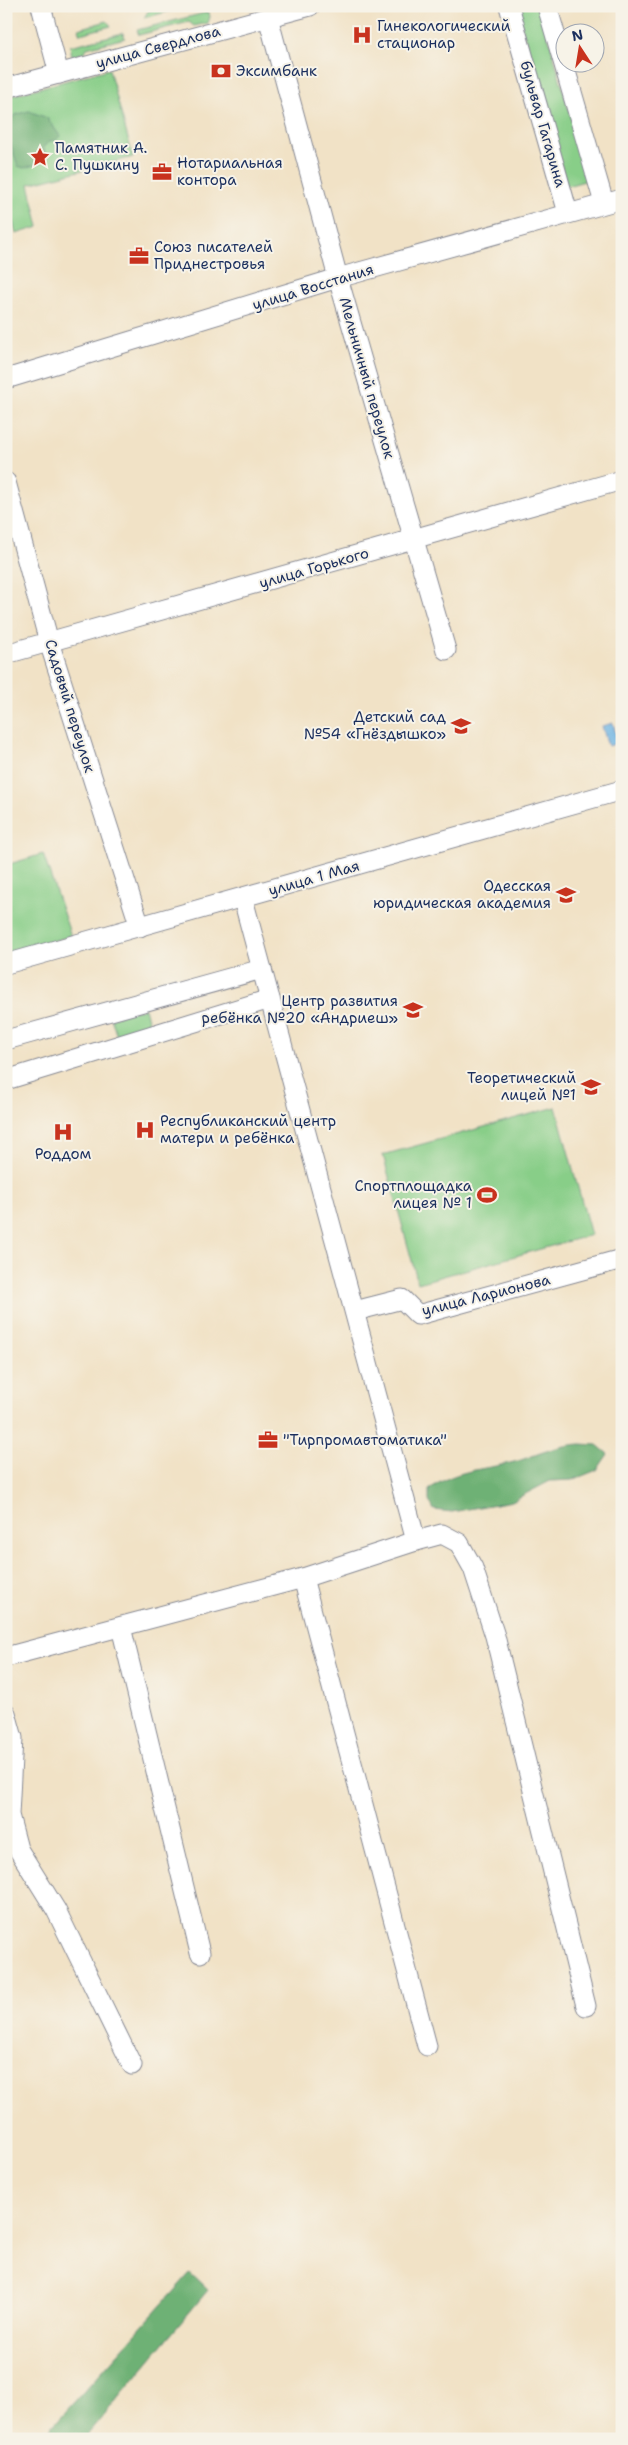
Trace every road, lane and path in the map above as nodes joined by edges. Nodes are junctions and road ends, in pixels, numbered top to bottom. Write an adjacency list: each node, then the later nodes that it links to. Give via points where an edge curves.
1 (41, 6): 6 (street)
2 (310, 6): 5 (street, улица Свердлова)
3 (509, 6): 9 (street, бульвар Гагарина)
4 (547, 6): 8 (street)
5 (268, 18): 6 (street, улица Свердлова); 10 (street, Мельничный переулок)
6 (59, 74): 7 (street, улица Свердлова)
7 (6, 88)
8 (613, 201): 9 (street, улица Восстания)
9 (568, 214): 10 (street, улица Восстания)
10 (338, 278): 11 (street, улица Восстания); 14 (street, Мельничный переулок)
11 (6, 379)
12 (622, 480): 14 (street, улица Горького)
13 (6, 482): 15 (street, Садовый переулок)
14 (414, 540): 15 (street, улица Горького); 16 (street, Мельничный переулок)
15 (49, 642): 17 (street, улица Горького); 20 (street, Садовый переулок)
16 (446, 650)
17 (6, 654)
18 (622, 790): 19 (street, улица 1 Мая)
19 (243, 898): 20 (street, улица 1 Мая); 22 (street)
20 (140, 927): 21 (street, улица 1 Мая)
21 (6, 964)
22 (262, 969): 23 (street); 24 (street)
23 (270, 1000): 25 (street); 27 (street)
24 (6, 1040)
25 (6, 1080)
26 (622, 1259): 27 (street, улица Ларионова, via 418,1314 402,1299)
27 (356, 1311): 28 (street)
28 (416, 1541): 29 (street); 34 (street, via 442,1534 459,1543 473,1568 495,1636)
29 (303, 1578): 30 (street); 35 (street)
30 (121, 1627): 31 (street); 33 (street)
31 (6, 1657)
32 (6, 1713): 36 (street, via 13,1738 9,1815 18,1849 56,1910)
33 (200, 1953)
34 (586, 2006)
35 (427, 2046)
36 (132, 2065)

